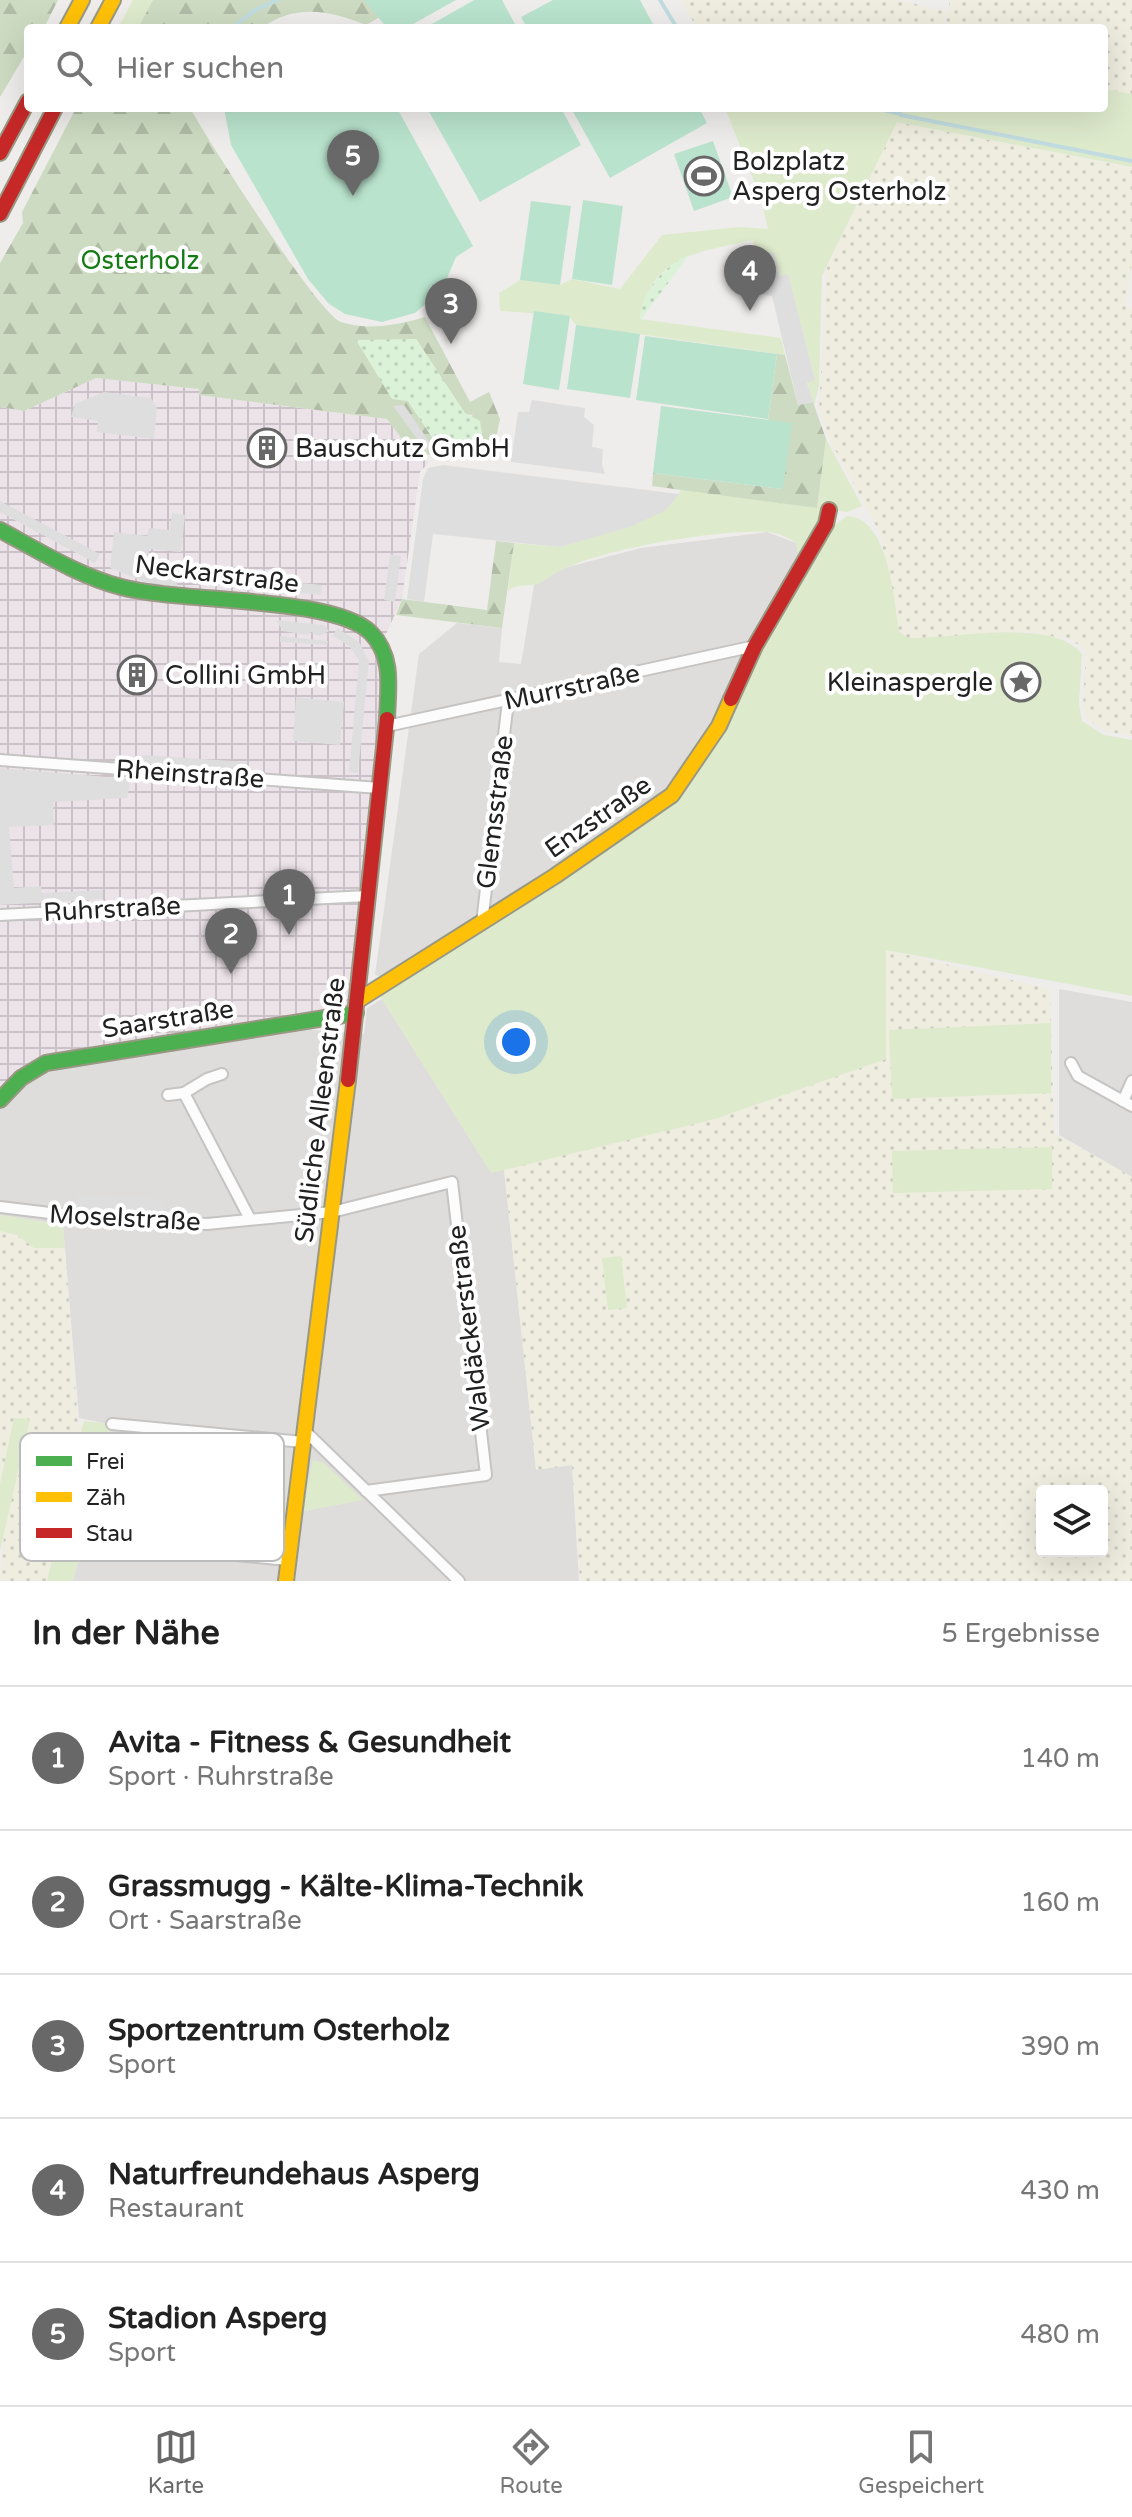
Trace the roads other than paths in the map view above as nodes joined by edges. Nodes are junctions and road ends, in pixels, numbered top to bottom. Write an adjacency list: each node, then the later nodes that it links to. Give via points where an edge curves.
1 (82, 0): 3 (main road)
2 (113, 0): 4 (main road)
3 (69, 24)
4 (100, 24)
5 (24, 108): 7 (main road)
6 (53, 112): 8 (main road)
7 (0, 153)
8 (0, 214)
9 (829, 510): 12 (main road, Enzstraße, via 826,524)
10 (0, 530): 11 (main road, Neckarstraße, via 120,587 335,613 362,625)
11 (381, 646): 14 (main road, Südliche Alleenstraße, via 390,672)
12 (755, 646): 13 (street, Murrstraße); 19 (main road, Enzstraße, via 719,726 672,795)
13 (508, 701): 14 (street, Murrstraße); 19 (street, Glemsstraße)
14 (387, 726): 16 (main road, Südliche Alleenstraße)
15 (0, 760): 16 (street, Rheinstraße)
16 (379, 788): 17 (main road, Südliche Alleenstraße)
17 (367, 896): 18 (street, Ruhrstraße); 20 (main road, Südliche Alleenstraße)
18 (0, 915)
19 (482, 923): 20 (main road, Enzstraße)
20 (357, 1007): 26 (main road, Saarstraße, via 46,1063); 30 (main road, Südliche Alleenstraße)
21 (1071, 1063): 27 (street, via 1078,1076)
22 (222, 1074): 24 (street)
23 (1132, 1081): 27 (street)
24 (184, 1093): 25 (street); 31 (street, Moselstraße)
25 (168, 1095)
26 (0, 1100)
27 (1128, 1104)
28 (452, 1182): 30 (street, Moselstraße); 36 (street, Waldäckerstraße, via 486,1475)
29 (0, 1207): 31 (street, Moselstraße, via 174,1224)
30 (332, 1212): 31 (street, Moselstraße); 35 (main road, Südliche Alleenstraße)
31 (250, 1219)
32 (112, 1424): 33 (street)
33 (245, 1433)
34 (284, 1436): 35 (street)
35 (304, 1437): 36 (street); 38 (main road, Südliche Alleenstraße)
36 (366, 1491): 40 (street)
37 (284, 1560): 38 (street)
38 (288, 1560): 39 (main road, Südliche Alleenstraße)
39 (286, 1581)
40 (459, 1581)

